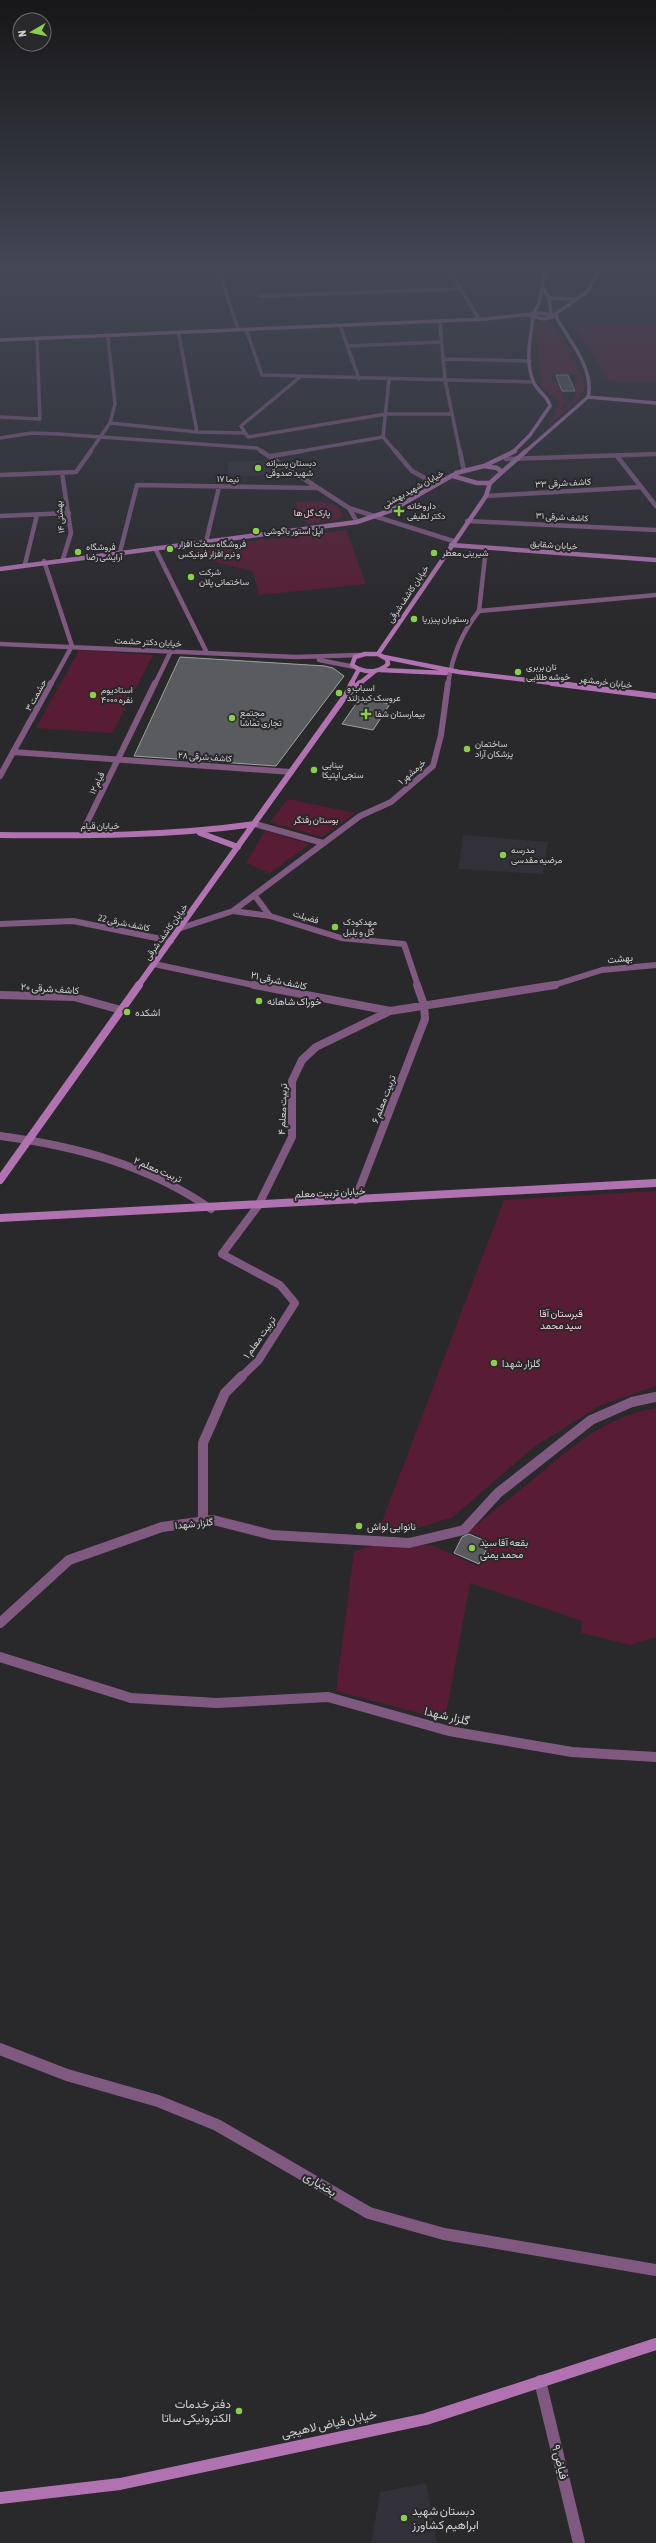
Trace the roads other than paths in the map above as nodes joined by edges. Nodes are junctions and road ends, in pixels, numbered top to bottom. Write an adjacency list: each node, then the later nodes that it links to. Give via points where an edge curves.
1 (39, 391): 13 (street, via 40,419)
2 (114, 391): 14 (street, via 116,404)
3 (190, 391): 16 (street)
4 (284, 391): 18 (street, via 241,426)
5 (388, 391): 11 (street)
6 (447, 391): 12 (street)
7 (537, 391): 27 (main road, via 550,402 550,406 532,434)
8 (590, 391): 9 (main road)
9 (588, 397): 10 (main road); 28 (main road)
10 (656, 403)
11 (386, 414): 12 (street); 20 (street); 21 (street)
12 (452, 414): 30 (street)
13 (0, 417)
14 (110, 423): 16 (street); 19 (street)
15 (0, 432): 17 (street)
16 (198, 432): 18 (street)
17 (32, 433): 19 (street); 22 (street)
18 (245, 433): 20 (street)
19 (99, 436): 23 (street); 32 (street, via 76,472)
20 (248, 437): 23 (street)
21 (383, 437): 25 (street); 36 (street, via 412,471)
22 (0, 438)
23 (257, 448): 25 (street)
24 (656, 454): 26 (street)
25 (271, 456): 39 (street)
26 (617, 456): 28 (street); 38 (street)
27 (506, 459): 28 (street); 29 (main road, خیابان شهید بهشتی)
28 (517, 459): 31 (main road)
29 (484, 466): 30 (main road, خیابان شهید بهشتی); 31 (main road, via 497,468)
30 (464, 471): 34 (main road, خیابان شهید بهشتی)
31 (502, 472): 35 (main road)
32 (62, 473): 33 (street); 43 (street, بهشتی ۱۴)
33 (0, 475)
34 (453, 475): 35 (main road, via 455,478 470,482); 36 (main road, خیابان شهید بهشتی)
35 (490, 483): 40 (main road, خیابان کاشف شرقی)
36 (436, 484): 46 (main road, خیابان شهید بهشتی)
37 (219, 487): 39 (street, نیما ۱۷); 50 (street); 54 (street, نیما ۱۷, via 137,485)
38 (641, 487): 40 (street, کاشف شرقی ۳۳); 41 (street)
39 (318, 488): 42 (street)
40 (486, 496): 47 (main road, خیابان کاشف شرقی)
41 (656, 506)
42 (349, 508): 46 (street); 48 (street)
43 (68, 514): 44 (street); 55 (street, بهشتی ۱۴, via 71,533)
44 (37, 515): 45 (street); 58 (street)
45 (0, 516)
46 (378, 517): 48 (main road, خیابان شهید بهشتی); 51 (street)
47 (467, 521): 49 (street, کاشف شرقی ۳۱); 51 (main road, خیابان کاشف شرقی)
48 (356, 522): 50 (main road, خیابان شهید بهشتی)
49 (656, 530)
50 (206, 542): 52 (main road, خیابان شهید بهشتی)
51 (452, 543): 53 (main road, خیابان شقایق); 66 (main road, خیابان کاشف شرقی)
52 (155, 548): 54 (main road, خیابان شهید بهشتی); 65 (street)
53 (486, 548): 56 (main road, خیابان شقایق); 61 (street)
54 (120, 552): 55 (main road, خیابان شهید بهشتی)
55 (63, 559): 57 (main road, خیابان شهید بهشتی)
56 (656, 560)
57 (44, 561): 58 (main road, خیابان شهید بهشتی); 63 (street)
58 (25, 564): 59 (main road, خیابان شهید بهشتی)
59 (0, 568)
60 (656, 595): 61 (street)
61 (478, 610): 72 (street, خرمشهر ۱, via 466,627)
62 (0, 644): 63 (street, خیابان دکتر حشمت)
63 (72, 646): 64 (street, خیابان دکتر حشمت); 75 (street, حشمت ۳)
64 (171, 651): 65 (street, خیابان دکتر حشمت); 76 (street, قیام ۱۲)
65 (206, 653): 68 (street, خیابان دکتر حشمت)
66 (378, 654): 67 (main road); 69 (main road)
67 (359, 655): 68 (street); 70 (main road, via 352,659)
68 (296, 657): 70 (street)
69 (384, 657): 71 (main road, via 388,664); 72 (main road)
70 (357, 668): 71 (main road); 73 (main road)
71 (376, 670): 72 (main road); 73 (main road)
72 (449, 671): 74 (main road, خیابان خرمشهر); 83 (street, خرمشهر ۱, via 441,735 433,766 391,802 360,816)
73 (346, 695): 77 (main road, خیابان کاشف شرقی)
74 (656, 696)
75 (13, 752): 76 (street, کاشف شرقی ۲۸); 78 (street, حشمت ۳)
76 (118, 761): 77 (street, کاشف شرقی ۲۸); 82 (street, قیام ۱۲)
77 (291, 772): 79 (main road, خیابان کاشف شرقی)
78 (0, 776)
79 (255, 824): 80 (main road, خیابان قیام); 83 (street); 84 (main road, خیابان کاشف شرقی)
80 (199, 832): 82 (main road, خیابان قیام); 84 (main road)
81 (0, 835): 82 (main road, خیابان قیام)
82 (81, 835)
83 (323, 843): 85 (street, فضیلت)
84 (238, 847): 89 (main road, خیابان کاشف شرقی)
85 (255, 896): 86 (street, فضیلت); 87 (street)
86 (233, 911): 87 (street, فضیلت); 89 (street, فضیلت)
87 (270, 916): 94 (street, فضیلت, via 341,938 404,944)
88 (0, 924): 90 (street, کاشف شرقی 22, via 73,921)
89 (181, 928): 90 (main road, خیابان کاشف شرقی)
90 (171, 942): 91 (main road, خیابان کاشف شرقی)
91 (154, 964): 95 (main road, خیابان کاشف شرقی); 96 (street, کاشف شرقی ۲۱)
92 (656, 965): 94 (street, بهشت, via 587,974 548,987)
93 (0, 995): 95 (street, کاشف شرقی ۲۰, via 74,997)
94 (424, 1005): 96 (street, کاشف شرقی ۲۱); 101 (street, تربیت معلم ۶, via 425,1019)
95 (121, 1010): 98 (main road, خیابان کاشف شرقی)
96 (390, 1011): 102 (street, تربیت معلم ۴, via 316,1047 302,1060 292,1081 292,1137)
97 (0, 1136): 98 (street, تربیت معلم ۲)
98 (29, 1139): 99 (main road, خیابان کاشف شرقی); 103 (street, تربیت معلم ۲, via 94,1156 172,1184)
99 (0, 1180)
100 (656, 1183): 101 (main road, خیابان تربیت معلم)
101 (355, 1200): 102 (main road, خیابان تربیت معلم)
102 (258, 1206): 103 (main road, خیابان تربیت معلم); 106 (street, تربیت معلم ۱, via 222,1254 280,1285 295,1303 258,1361 225,1393 203,1443)
103 (211, 1209): 104 (main road, خیابان تربیت معلم)
104 (2, 1217)
105 (656, 1396): 106 (street, گلزار شهدا, via 632,1402 591,1420 498,1493 464,1530 409,1543 272,1535 213,1520)
106 (204, 1521): 107 (street, گلزار شهدا, via 162,1527 69,1560)
107 (1, 1621)
108 (0, 1657): 109 (street, گلزار شهدا, via 131,1698 218,1703 328,1697 449,1731 572,1752)
109 (656, 1757)
110 (0, 2049): 111 (street, بختیاری, via 67,2075 158,2101 217,2125 369,2213 444,2234)
111 (656, 2270)
112 (656, 2344): 113 (main road, خیابان فیاض لاهیجی)
113 (540, 2381): 114 (main road, خیابان فیاض لاهیجی, via 426,2419 120,2484); 115 (street, فیاض ۹)
114 (0, 2498)
115 (579, 2543)

